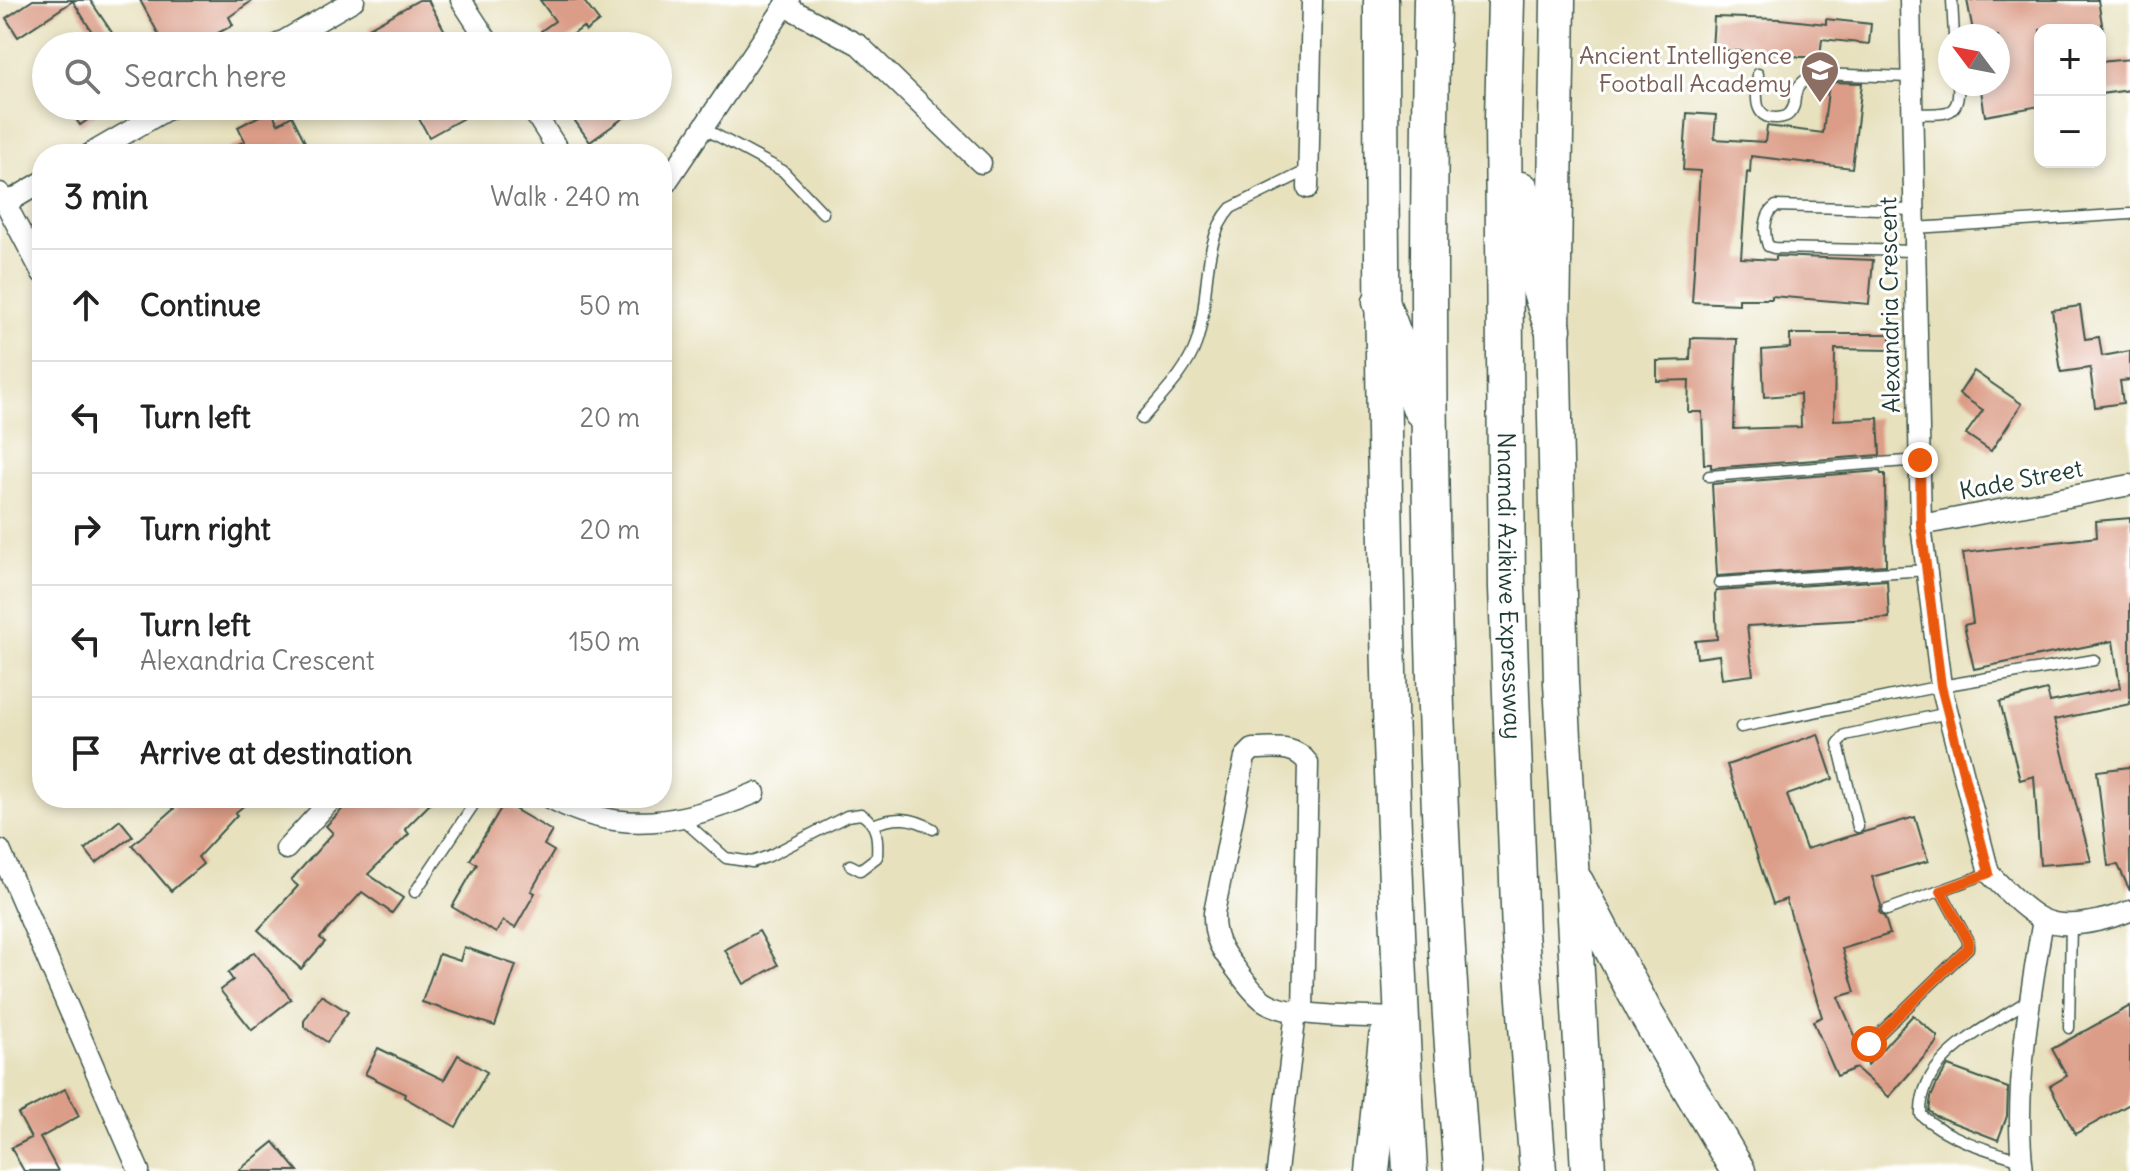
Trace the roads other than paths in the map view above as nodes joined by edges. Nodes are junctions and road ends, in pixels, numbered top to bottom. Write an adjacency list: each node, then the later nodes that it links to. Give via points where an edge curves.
1 (354, 0): 12 (street)
2 (461, 0): 13 (street)
3 (1312, 0): 26 (street)
4 (1381, 0): 34 (highway)
5 (1432, 0): 37 (highway)
6 (1506, 0): 18 (highway, Nnamdi Azikiwe Expressway)
7 (1558, 0): 35 (highway, Nnamdi Azikiwe Expressway)
8 (1910, 0): 15 (street, Alexandria Crescent)
9 (1952, 0): 11 (lane)
10 (787, 3): 21 (street); 24 (street, via 859,45)
11 (1953, 24)
12 (299, 32)
13 (482, 32)
14 (1758, 74): 15 (lane, via 1756,104 1767,118 1788,115 1795,89 1815,74)
15 (1911, 77): 17 (street, Alexandria Crescent)
16 (1959, 96): 17 (lane, via 1950,112)
17 (1912, 114): 31 (street, Alexandria Crescent)
18 (1503, 119): 35 (highway, via 1513,138 1538,283); 79 (highway, Nnamdi Azikiwe Expressway, via 1507,588 1520,933)
19 (149, 120): 22 (street)
20 (539, 120): 23 (street)
21 (703, 128): 25 (street); 29 (lane, via 783,171)
22 (107, 144)
23 (555, 144)
24 (981, 163)
25 (672, 174)
26 (1308, 179): 36 (lane, via 1231,208 1221,218 1195,347 1187,365)
27 (32, 186): 28 (street)
28 (3, 198): 33 (street)
29 (823, 213)
30 (2130, 214): 31 (lane)
31 (1914, 219): 32 (street, Alexandria Crescent); 32 (lane, via 1776,206 1767,215 1765,239 1774,248)
32 (1915, 251): 38 (street, Alexandria Crescent)
33 (32, 254)
34 (1381, 302): 37 (highway); 68 (highway)
35 (1553, 329): 59 (highway, Nnamdi Azikiwe Expressway)
36 (1142, 419)
37 (1431, 435): 78 (highway, via 1439,778)
38 (1920, 460): 39 (lane); 41 (street, Alexandria Crescent)
39 (1709, 476)
40 (2130, 485): 41 (street, Kade Street)
41 (1921, 525): 42 (street, Alexandria Crescent)
42 (1927, 570): 43 (lane); 45 (street, Alexandria Crescent)
43 (1719, 583)
44 (2094, 660): 45 (lane)
45 (1941, 686): 46 (street, Alexandria Crescent); 47 (lane)
46 (1948, 713): 54 (lane, via 1845,735 1838,753); 60 (street, Alexandria Crescent)
47 (1741, 727)
48 (755, 793): 52 (street)
49 (324, 808): 56 (street)
50 (471, 808): 62 (lane)
51 (573, 808): 52 (street, via 633,824)
52 (680, 817): 53 (lane, via 713,849 736,861 752,862 847,816 861,814)
53 (873, 825): 55 (lane, via 906,819); 58 (lane, via 877,857 860,870)
54 (1858, 827)
55 (933, 829)
56 (286, 849)
57 (0, 850): 74 (street)
58 (850, 865)
59 (1570, 871): 72 (highway); 80 (highway, Nnamdi Azikiwe Expressway)
60 (1989, 873): 61 (lane); 65 (street)
61 (1941, 891): 63 (lane); 71 (lane, via 1968,948)
62 (415, 892)
63 (1887, 910)
64 (2130, 911): 66 (street, via 2086,925)
65 (2043, 920): 66 (street); 67 (street)
66 (2071, 924): 70 (lane)
67 (2029, 1000): 73 (street); 73 (lane, via 1944,1057 1921,1098 1921,1115 1937,1129)
68 (1396, 1005): 69 (street); 76 (highway, via 1384,1053); 77 (highway)
69 (1299, 1012): 69 (street, via 1308,763 1290,748 1253,749 1245,757 1213,929 1218,945 1264,1001); 75 (street)
70 (2069, 1028)
71 (1869, 1044)
72 (1732, 1160): 81 (highway)
73 (2022, 1165)
74 (139, 1171)
75 (1277, 1171)
76 (1372, 1171)
77 (1410, 1171)
78 (1462, 1171)
79 (1538, 1171)
80 (1588, 1171)
81 (1757, 1171)

